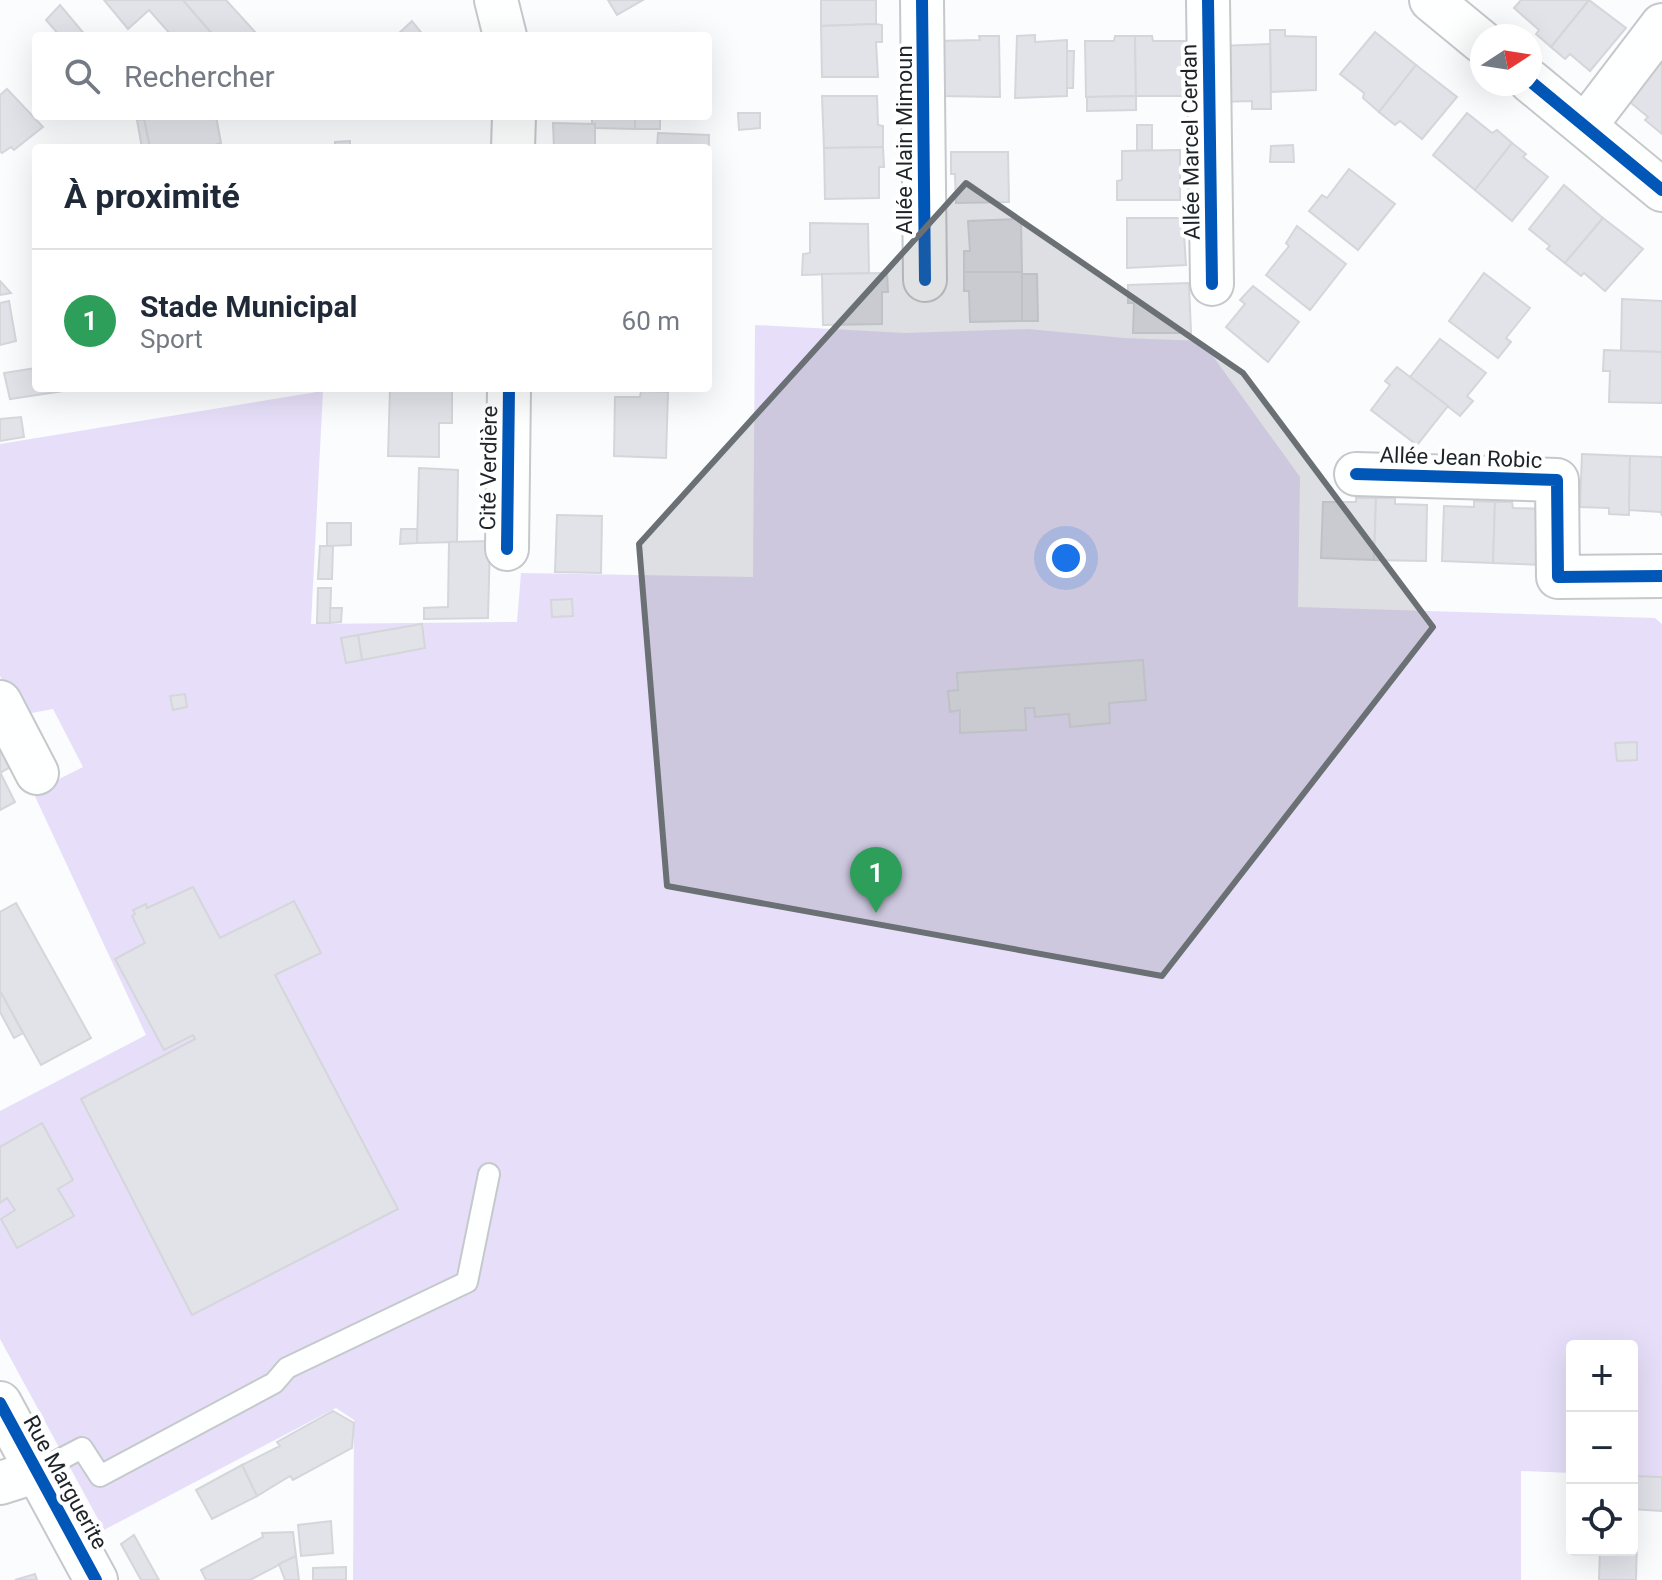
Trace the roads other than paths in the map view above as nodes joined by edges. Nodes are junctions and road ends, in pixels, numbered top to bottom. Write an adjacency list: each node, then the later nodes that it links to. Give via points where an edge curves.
1 (496, 0): 6 (street)
2 (922, 0): 13 (street, Allée Alain Mimoun)
3 (1208, 0): 14 (street, Allée Marcel Cerdan)
4 (1431, 0): 7 (street)
5 (1662, 25): 10 (street)
6 (504, 32)
7 (1470, 32)
8 (1542, 91): 10 (street)
9 (514, 120): 11 (street)
10 (1585, 126): 12 (street)
11 (513, 144)
12 (1662, 190)
13 (925, 280)
14 (1212, 284)
15 (509, 392): 17 (street, Cité Verdière)
16 (1356, 474): 18 (street, Allée Jean Robic, via 1557,480 1558,577)
17 (507, 549)
18 (1662, 576)
19 (0, 702): 20 (street)
20 (37, 773)
21 (489, 1174): 23 (lane, via 467,1282 287,1368 274,1383 100,1476 82,1448)
22 (0, 1403): 23 (street, Rue Marguerite)
23 (19, 1477): 24 (street, Rue Marguerite)
24 (96, 1580)

